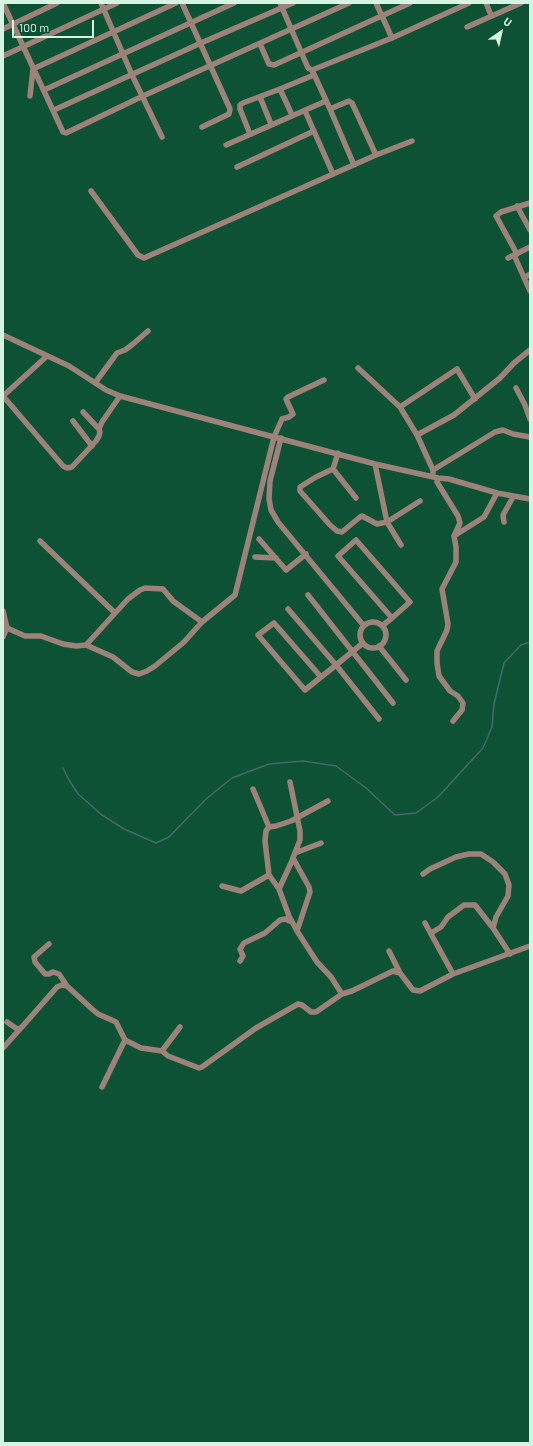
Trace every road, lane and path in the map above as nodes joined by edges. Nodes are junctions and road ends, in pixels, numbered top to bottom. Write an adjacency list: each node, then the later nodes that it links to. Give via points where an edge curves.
1 (3, 3): 20 (street)
2 (57, 3): 20 (street)
3 (101, 3): 16 (street)
4 (117, 3): 16 (street)
5 (176, 3): 24 (street)
6 (182, 3): 19 (street)
7 (234, 3): 19 (street)
8 (293, 3): 15 (street)
9 (349, 3): 23 (street)
10 (376, 3): 17 (street)
11 (410, 3): 17 (street)
12 (469, 3): 25 (street)
13 (486, 3): 18 (street)
14 (521, 3): 18 (street)
15 (281, 6): 23 (street); 26 (street)
16 (104, 9): 24 (street); 28 (street)
17 (382, 15): 25 (street); 29 (street)
18 (491, 15): 21 (street)
19 (191, 22): 26 (street); 30 (street)
20 (14, 24): 22 (street); 28 (street)
21 (467, 27)
22 (3, 29)
23 (292, 29): 27 (street); 29 (street)
24 (114, 31): 30 (street); 33 (street)
25 (392, 38): 34 (street)
26 (201, 43): 32 (street); 35 (street)
27 (260, 44): 29 (street, via 272,66); 32 (street)
28 (23, 46): 31 (street); 33 (street)
29 (302, 52): 34 (street, via 308,68)
30 (124, 53): 35 (street); 37 (street)
31 (3, 56)
32 (211, 66): 39 (street); 47 (street, via 230,114)
33 (33, 69): 37 (street); 38 (street)
34 (313, 73): 36 (street); 41 (street)
35 (132, 75): 39 (street); 43 (street)
36 (280, 89): 40 (street); 45 (street)
37 (44, 90): 43 (street)
38 (30, 96)
39 (143, 96): 43 (street, via 66,133 63,132); 50 (street)
40 (260, 97): 46 (street); 49 (street, via 242,103 240,107)
41 (326, 101): 42 (street); 44 (street)
42 (330, 109): 53 (street, via 349,101 352,103); 54 (street)
43 (54, 110)
44 (305, 111): 45 (street); 48 (street)
45 (292, 115): 46 (street)
46 (271, 124): 49 (street)
47 (202, 127)
48 (314, 130): 55 (street); 56 (street)
49 (250, 134): 52 (street)
50 (162, 137)
51 (412, 140): 53 (street)
52 (226, 145)
53 (376, 155): 54 (street)
54 (354, 165): 56 (street)
55 (237, 167)
56 (333, 174): 57 (street, via 144,258 138,255)
57 (91, 192)
58 (530, 203): 59 (street)
59 (517, 206): 60 (street); 62 (street, via 496,216)
60 (530, 230)
61 (530, 247): 62 (street)
62 (513, 256): 64 (street)
63 (530, 274): 64 (street)
64 (524, 278): 65 (street)
65 (530, 291)
66 (148, 331): 72 (street, via 134,344 117,353)
67 (3, 335): 69 (street)
68 (530, 350): 76 (street)
69 (47, 356): 72 (street, via 69,366); 74 (street)
70 (358, 368): 77 (street)
71 (324, 380): 83 (street, via 286,399 293,414 282,419)
72 (95, 383): 75 (street)
73 (516, 388): 79 (street)
74 (3, 396): 86 (street, via 63,466 72,467)
75 (120, 396): 81 (street); 83 (street)
76 (475, 399): 77 (street, via 457,369); 82 (street, via 454,415)
77 (400, 407): 82 (street)
78 (83, 412): 81 (street)
79 (530, 419)
80 (72, 421): 86 (street)
81 (99, 429): 86 (street, via 99,436)
82 (417, 435): 90 (street)
83 (274, 436): 85 (street); 110 (street, via 235,595)
84 (530, 437): 90 (street, via 503,430 495,432)
85 (281, 438): 87 (street); 102 (street, via 270,481 271,510)
86 (92, 446)
87 (338, 453): 88 (street); 89 (street)
88 (375, 464): 90 (street); 96 (street)
89 (334, 469): 93 (street); 96 (street, via 316,476 300,487 300,491 330,526 340,532 360,517 366,517 377,524)
90 (435, 475): 91 (street); 98 (street, via 460,519)
91 (497, 493): 92 (street); 98 (street, via 484,517)
92 (513, 496): 94 (street); 97 (street, via 503,515)
93 (356, 498)
94 (530, 499)
95 (420, 501): 96 (street)
96 (387, 522): 101 (street)
97 (504, 522)
98 (454, 536): 124 (street, via 456,562 444,583 442,593 448,624 437,651 437,663 439,676 463,703 462,710)
99 (259, 538): 104 (street)
100 (40, 541): 108 (street)
101 (401, 545)
102 (306, 554): 104 (street, via 286,570); 111 (street)
103 (255, 557): 104 (street)
104 (276, 558)
105 (308, 595): 118 (street)
106 (288, 609): 119 (street)
107 (3, 611): 113 (street)
108 (115, 613): 110 (street, via 140,590 156,588 163,589 173,601); 116 (street)
109 (392, 618): 109 (street, via 410,602 356,540 338,556); 112 (street)
110 (202, 622): 116 (street, via 161,662 139,674 132,672 113,657)
111 (364, 626): 112 (street, via 375,622); 115 (street, via 360,634)
112 (382, 626): 117 (street, via 386,637)
113 (7, 628): 114 (street); 116 (street, via 25,636 41,636 76,646)
114 (3, 637)
115 (363, 643): 117 (street, via 371,648); 118 (street)
116 (86, 645)
117 (379, 646): 121 (street)
118 (353, 651): 119 (street); 122 (street)
119 (336, 665): 120 (street); 123 (street)
120 (321, 677): 120 (street, via 305,690 258,635 274,622)
121 (406, 680)
122 (393, 703)
123 (379, 719)
124 (454, 721)
125 (290, 782): 128 (street)
126 (253, 789): 129 (street)
127 (328, 801): 128 (street)
128 (298, 818): 129 (street); 131 (street, via 300,840)
129 (269, 827): 133 (street, via 265,841)
130 (321, 843): 131 (street)
131 (294, 855): 135 (street); 139 (street, via 310,892)
132 (423, 874): 138 (street, via 456,857 469,854 481,854 494,862 505,874 509,885 508,896)
133 (269, 875): 134 (street, via 241,890); 135 (street)
134 (222, 886)
135 (279, 889): 136 (street)
136 (293, 922): 139 (street); 145 (street, via 280,920 265,933 244,943 240,949 243,956)
137 (425, 923): 140 (street)
138 (493, 928): 140 (street, via 475,905 468,904 448,917 442,927); 144 (street)
139 (297, 931): 149 (street)
140 (431, 933): 147 (street)
141 (49, 944): 148 (street, via 34,957 35,962 45,974 59,974)
142 (530, 946): 144 (street)
143 (389, 951): 146 (street)
144 (510, 954): 147 (street)
145 (240, 961)
146 (400, 974): 147 (street, via 410,986 420,991); 149 (street, via 393,971)
147 (453, 974)
148 (67, 986): 152 (street, via 57,987); 153 (street, via 98,1014 116,1022)
149 (342, 994): 155 (street, via 316,1012 298,1004 240,1039 202,1067 196,1068)
150 (8, 1022): 152 (street)
151 (180, 1027): 155 (street)
152 (20, 1029): 154 (street)
153 (125, 1040): 155 (street, via 140,1048); 156 (street)
154 (3, 1048)
155 (162, 1051)
156 (102, 1087)

